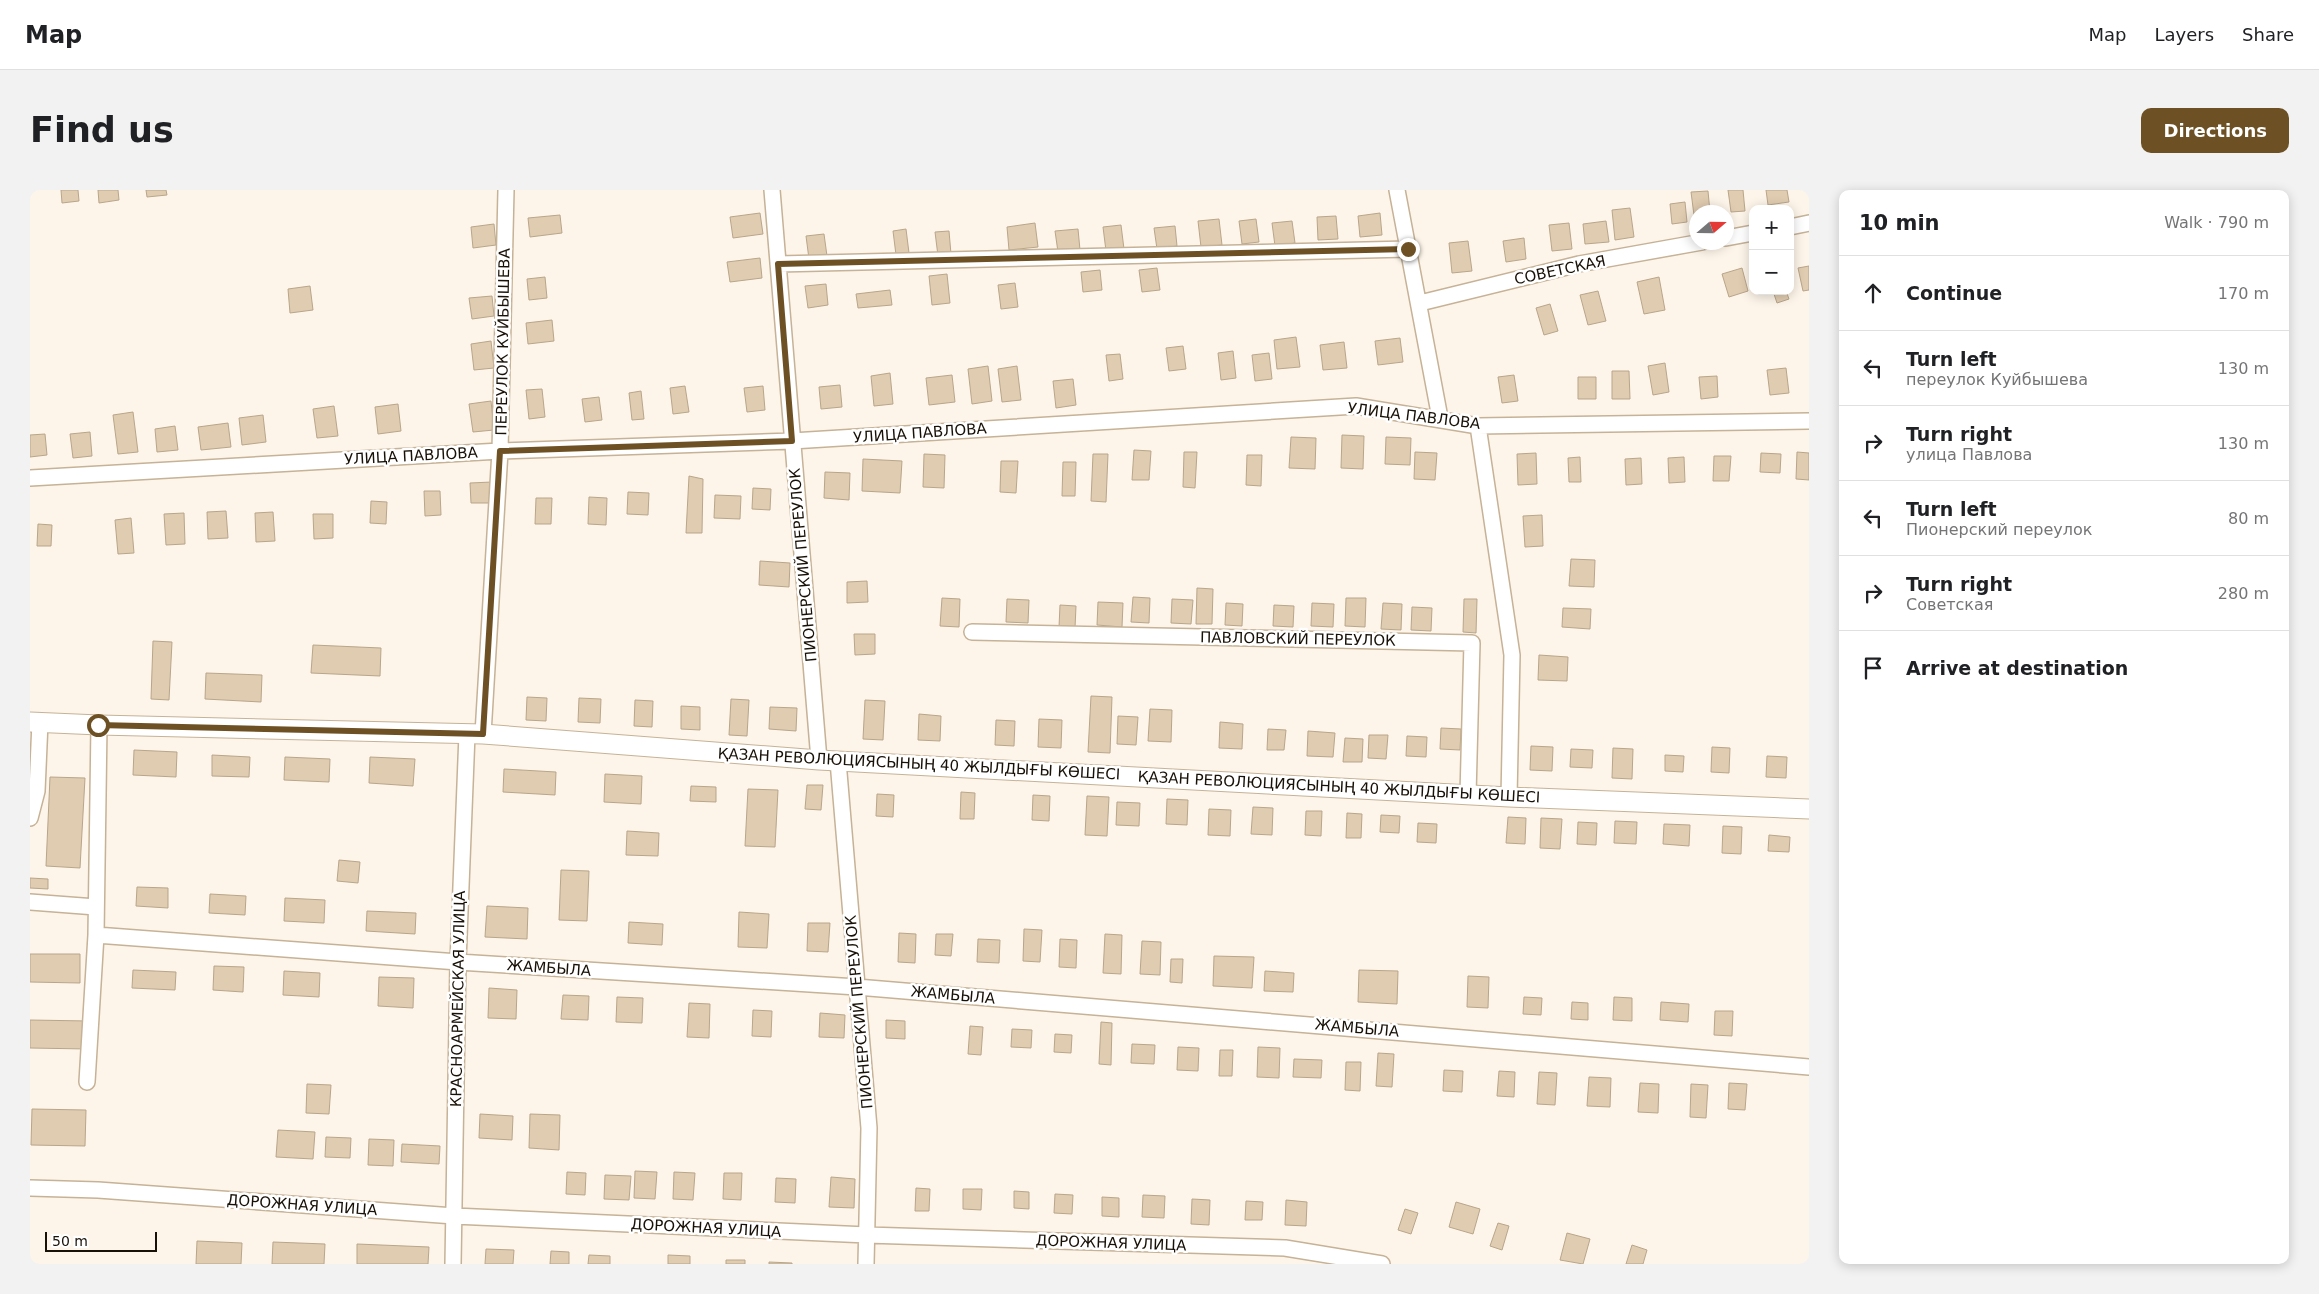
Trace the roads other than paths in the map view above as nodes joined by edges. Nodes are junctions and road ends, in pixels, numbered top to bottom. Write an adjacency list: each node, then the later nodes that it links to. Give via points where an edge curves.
1 (506, 190): 16 (street, ПЕРЕУЛОК КУЙБЫШЕВА)
2 (772, 190): 10 (street, ПИОНЕРСКИЙ ПЕРЕУЛОК)
3 (1397, 190): 9 (street)
4 (1809, 223): 5 (street)
5 (1794, 226)
6 (1749, 234): 7 (street)
7 (1734, 237)
8 (1689, 244): 11 (street, СОВЕТСКАЯ, via 1579,264)
9 (1408, 249): 10 (street); 11 (street)
10 (778, 264): 15 (street, ПИОНЕРСКИЙ ПЕРЕУЛОК)
11 (1420, 303): 12 (street)
12 (1440, 418): 14 (street, УЛИЦА ПАВЛОВА); 15 (street, УЛИЦА ПАВЛОВА, via 1356,406)
13 (1809, 421): 14 (street, УЛИЦА ПАВЛОВА)
14 (1478, 426): 25 (street, via 1512,655)
15 (792, 441): 16 (street, УЛИЦА ПАВЛОВА); 22 (street, ПИОНЕРСКИЙ ПЕРЕУЛОК)
16 (500, 451): 17 (street, УЛИЦА ПАВЛОВА); 21 (street, ПЕРЕУЛОК КУЙБЫШЕВА)
17 (30, 478)
18 (972, 632): 24 (street, ПАВЛОВСКИЙ ПЕРЕУЛОК, via 1472,642)
19 (35, 722): 20 (street, ҚАЗАН РЕВОЛЮЦИЯСЫНЫҢ 40 ЖЫЛДЫҒЫ КӨШЕСІ); 27 (street, via 37,791)
20 (98, 725): 21 (street, ҚАЗАН РЕВОЛЮЦИЯСЫНЫҢ 40 ЖЫЛДЫҒЫ КӨШЕСІ); 29 (street)
21 (475, 734): 22 (street, ҚАЗАН РЕВОЛЮЦИЯСЫНЫҢ 40 ЖЫЛДЫҒЫ КӨШЕСІ); 31 (street, КРАСНОАРМЕЙСКАЯ УЛИЦА)
22 (819, 760): 23 (street, ҚАЗАН РЕВОЛЮЦИЯСЫНЫҢ 40 ЖЫЛДЫҒЫ КӨШЕСІ)
23 (838, 761): 24 (street, ҚАЗАН РЕВОЛЮЦИЯСЫНЫҢ 40 ЖЫЛДЫҒЫ КӨШЕСІ); 32 (street, ПИОНЕРСКИЙ ПЕРЕУЛОК)
24 (1468, 794): 25 (street, ҚАЗАН РЕВОЛЮЦИЯСЫНЫҢ 40 ЖЫЛДЫҒЫ КӨШЕСІ)
25 (1509, 797): 26 (street, ҚАЗАН РЕВОЛЮЦИЯСЫНЫҢ 40 ЖЫЛДЫҒЫ КӨШЕСІ)
26 (1809, 809)
27 (30, 818)
28 (30, 902): 29 (street)
29 (96, 907): 30 (street)
30 (96, 935): 31 (street, ЖАМБЫЛА); 34 (street)
31 (458, 962): 32 (street, ЖАМБЫЛА); 36 (street, КРАСНОАРМЕЙСКАЯ УЛИЦА)
32 (857, 987): 33 (street, ЖАМБЫЛА); 37 (street, ПИОНЕРСКИЙ ПЕРЕУЛОК, via 869,1128)
33 (1809, 1067)
34 (87, 1082)
35 (30, 1188): 36 (street, ДОРОЖНАЯ УЛИЦА)
36 (454, 1216): 37 (street, ДОРОЖНАЯ УЛИЦА); 38 (street, КРАСНОАРМЕЙСКАЯ УЛИЦА)
37 (867, 1235): 39 (street, ПИОНЕРСКИЙ ПЕРЕУЛОК); 40 (street, ДОРОЖНАЯ УЛИЦА, via 1285,1248)
38 (453, 1264)
39 (866, 1264)
40 (1382, 1264)

